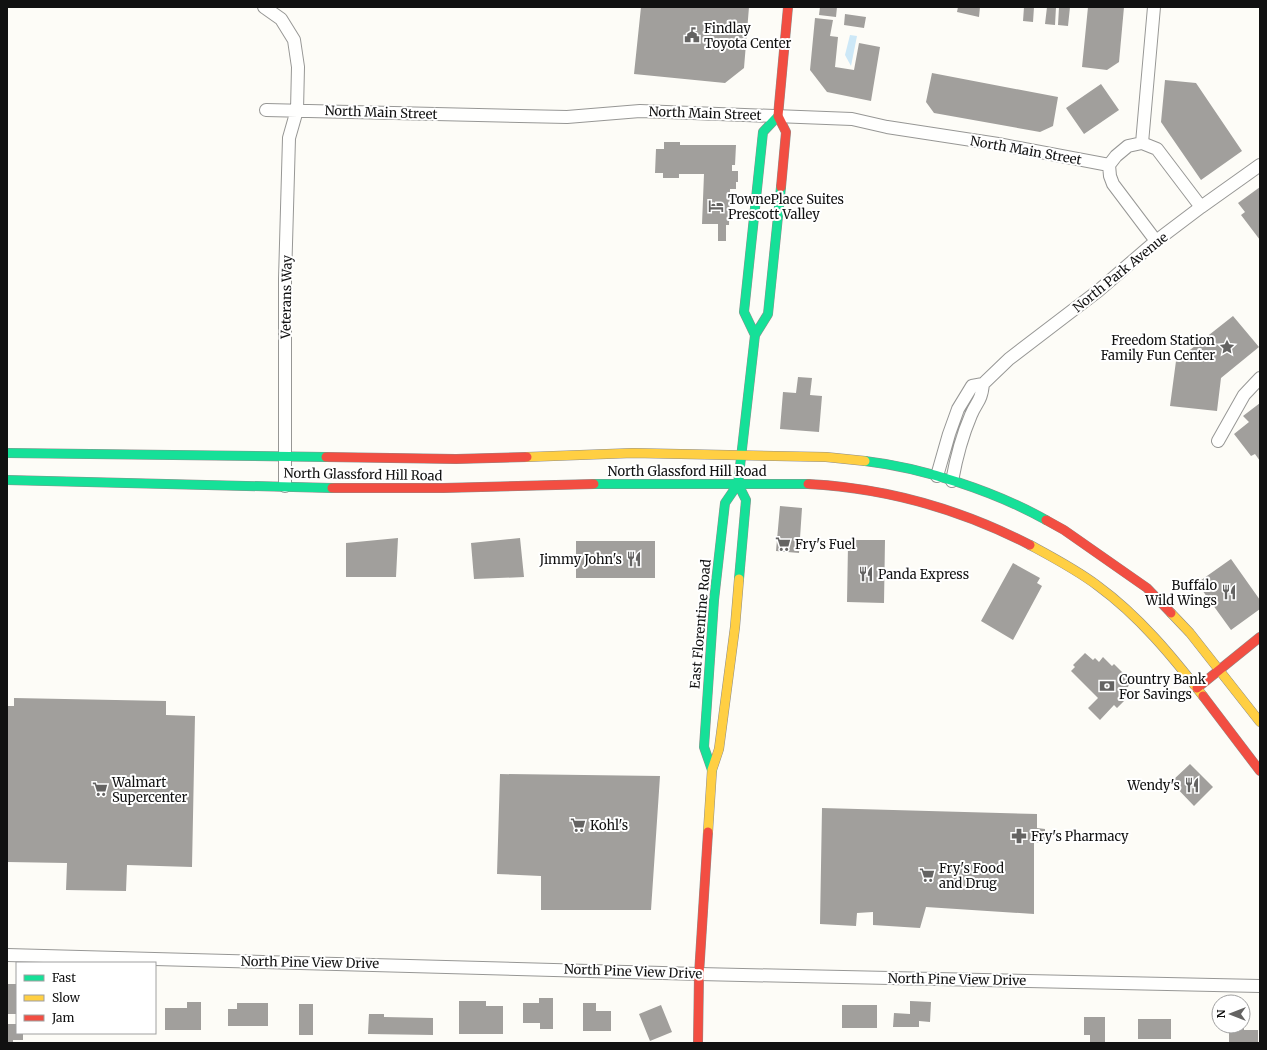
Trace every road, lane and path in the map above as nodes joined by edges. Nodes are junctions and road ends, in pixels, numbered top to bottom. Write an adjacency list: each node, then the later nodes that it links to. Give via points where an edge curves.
1 (264, 7): 5 (street, via 281,19 294,40 298,67)
2 (788, 7): 6 (main road, East Florentine Road)
3 (1154, 7): 7 (street)
4 (266, 110): 5 (street, North Main Street)
5 (296, 110): 6 (street, North Main Street, via 567,117 640,111); 18 (street, Veterans Way, via 289,138 285,279)
6 (778, 116): 8 (street, North Main Street, via 852,119); 12 (main road, East Florentine Road, via 786,132 768,314); 12 (main road, via 763,132 744,312)
7 (1142, 143): 8 (street, via 1128,146); 10 (street, via 1157,149)
8 (1109, 165): 11 (street, via 1113,184)
9 (1260, 165): 10 (street, North Park Avenue)
10 (1201, 207): 11 (street, North Park Avenue)
11 (1156, 242): 14 (street, North Park Avenue, via 1098,291 1009,359)
12 (755, 335): 17 (main road, East Florentine Road)
13 (1260, 378): 15 (street, via 1244,395)
14 (984, 384): 19 (street, via 972,386 958,409); 21 (street, via 982,398 972,413)
15 (1218, 441)
16 (7, 453): 18 (main road, North Glassford Hill Road)
17 (742, 456): 18 (main road, North Glassford Hill Road, via 633,453 456,459); 19 (main road, North Glassford Hill Road, via 861,460); 22 (main road, East Florentine Road)
18 (285, 458): 23 (street, Veterans Way)
19 (937, 476): 21 (main road, North Glassford Hill Road)
20 (7, 480): 23 (main road, North Glassford Hill Road)
21 (952, 481): 25 (main road, North Glassford Hill Road, via 1021,506 1064,530 1107,559 1147,588 1190,633)
22 (738, 484): 23 (main road, North Glassford Hill Road, via 575,484 434,488); 26 (main road, North Glassford Hill Road, via 805,484 860,488 929,503 964,514 1017,538 1073,568 1138,620); 28 (main road, East Florentine Road, via 746,500 735,627 719,749); 28 (main road, East Florentine Road, via 725,503 715,592 704,747)
23 (286, 486)
24 (1260, 637): 25 (main road)
25 (1219, 670): 26 (main road); 27 (main road, North Glassford Hill Road)
26 (1197, 688): 29 (main road, North Glassford Hill Road)
27 (1260, 722)
28 (712, 770): 31 (main road, East Florentine Road)
29 (1260, 771)
30 (7, 955): 31 (street, North Pine View Drive)
31 (699, 974): 32 (street, North Pine View Drive); 33 (main road, East Florentine Road)
32 (1260, 986)
33 (698, 1043)

